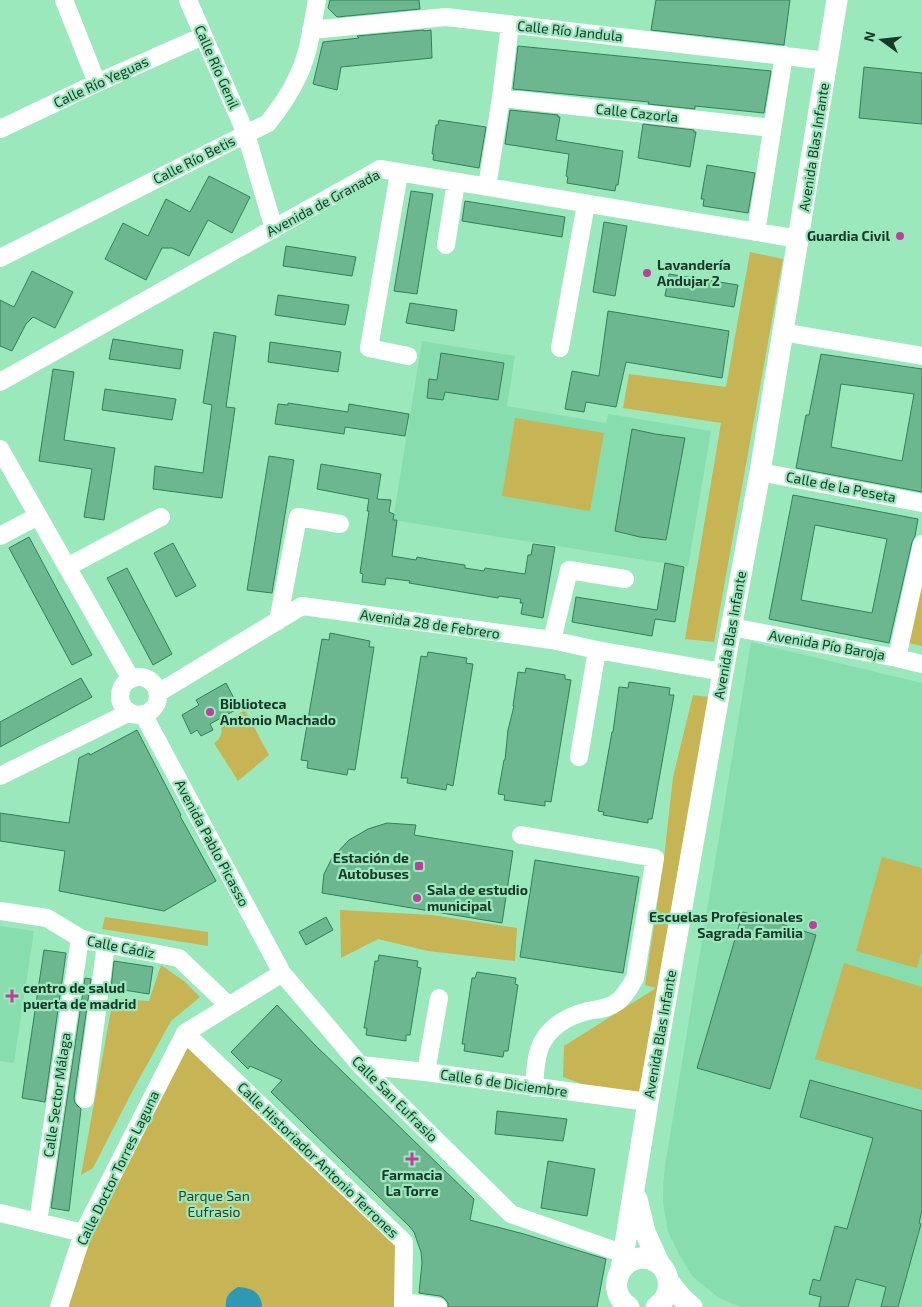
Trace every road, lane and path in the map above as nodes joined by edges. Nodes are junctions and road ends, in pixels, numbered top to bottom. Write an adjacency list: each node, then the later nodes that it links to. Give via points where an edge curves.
1 (64, 0): 10 (street)
2 (188, 0): 7 (street, Calle Río Genil)
3 (317, 0): 6 (street, Calle Río Betis)
4 (837, 0): 9 (main road, Avenida Blas Infante)
5 (510, 24): 6 (street, Calle Río Jandula, via 446,17); 8 (street, Calle Río Jandula); 11 (street)
6 (311, 30): 14 (street, Calle Río Betis, via 297,79 282,105 268,123)
7 (203, 36): 10 (street, Calle Río Yeguas); 14 (street, Calle Río Genil)
8 (784, 56): 9 (street, Calle Río Jandula); 12 (street)
9 (828, 61): 21 (main road, Avenida Blas Infante)
10 (97, 83): 13 (street, Calle Río Yeguas)
11 (501, 98): 12 (street, Calle Cazorla); 17 (street)
12 (772, 128): 20 (street)
13 (0, 129)
14 (246, 134): 19 (street, Calle Río Genil); 23 (street, Calle Río Betis)
15 (399, 172): 16 (street, Avenida de Granada); 19 (street, Avenida de Granada, via 380,169); 26 (street, via 368,348)
16 (456, 182): 17 (street, Avenida de Granada); 22 (street)
17 (487, 187): 18 (street, Avenida de Granada)
18 (586, 204): 20 (street, Avenida de Granada); 25 (street)
19 (274, 229): 28 (street, Avenida de Granada)
20 (756, 232): 21 (street, Avenida de Granada)
21 (799, 239): 24 (main road, Avenida Blas Infante)
22 (446, 245)
23 (0, 258)
24 (782, 332): 27 (street); 30 (main road, Avenida Blas Infante)
25 (560, 348)
26 (408, 356)
27 (922, 356)
28 (0, 382)
29 (0, 449): 32 (street)
30 (760, 472): 31 (street, Calle de la Peseta); 40 (main road, Avenida Blas Infante)
31 (922, 503)
32 (38, 516): 35 (street); 37 (street)
33 (161, 516): 37 (street)
34 (340, 524): 39 (street, via 298,517)
35 (0, 536)
36 (922, 544): 43 (street)
37 (67, 567): 46 (street)
38 (625, 579): 41 (street, via 568,570)
39 (278, 621): 41 (street, Avenida 28 de Febrero, via 302,606); 47 (street, Avenida 28 de Febrero)
40 (731, 628): 43 (street, Avenida Pío Baroja); 45 (main road, Avenida Blas Infante)
41 (552, 640): 42 (street, Avenida 28 de Febrero)
42 (597, 650): 45 (street, Avenida 28 de Febrero); 49 (street)
43 (897, 658): 44 (street, Avenida Pío Baroja)
44 (922, 664)
45 (723, 672): 65 (main road, Avenida Blas Infante)
46 (131, 678): 47 (street, via 148,679); 48 (street, via 122,687 120,698 125,709)
47 (158, 693): 48 (street, via 156,704)
48 (140, 717): 50 (street); 57 (street, Avenida Pablo Picasso)
49 (579, 757)
50 (0, 776)
51 (521, 835): 63 (street, via 655,858 635,978 630,988 616,1003 604,1009 577,1014 557,1024 546,1035 539,1049)
52 (0, 912): 53 (street, Calle Cádiz)
53 (27, 915): 54 (street, via 11,926); 55 (street, Calle Cádiz, via 47,918)
54 (0, 924)
55 (80, 938): 56 (street, Calle Cádiz); 68 (street, Calle Sector Málaga)
56 (106, 944): 59 (street, Calle Cádiz, via 179,958); 64 (street)
57 (282, 973): 59 (street); 61 (street, Calle San Eufrasio)
58 (439, 998): 62 (street)
59 (229, 1006): 60 (street)
60 (185, 1033): 69 (street, Calle Doctor Torres Laguna); 72 (street, Calle Historiador Antonio Terrones, via 404,1242)
61 (360, 1065): 62 (street, Calle 6 de Diciembre); 70 (street, Calle San Eufrasio, via 511,1214)
62 (426, 1072): 63 (street, Calle 6 de Diciembre)
63 (534, 1088): 65 (street, Calle 6 de Diciembre)
64 (85, 1099)
65 (648, 1102): 66 (main road, Avenida Blas Infante)
66 (635, 1189): 70 (main road, Avenida Blas Infante); 71 (main road, via 645,1232)
67 (0, 1213): 68 (street)
68 (38, 1222): 69 (street)
69 (83, 1233): 74 (street, Calle Doctor Torres Laguna)
70 (623, 1262): 71 (main road, via 648,1259); 73 (main road, Avenida Blas Infante, via 616,1283)
71 (664, 1274): 76 (main road, via 668,1290); 77 (main road)
72 (404, 1304): 75 (street)
73 (623, 1304)
74 (59, 1307)
75 (438, 1307)
76 (657, 1307)
77 (692, 1307)

